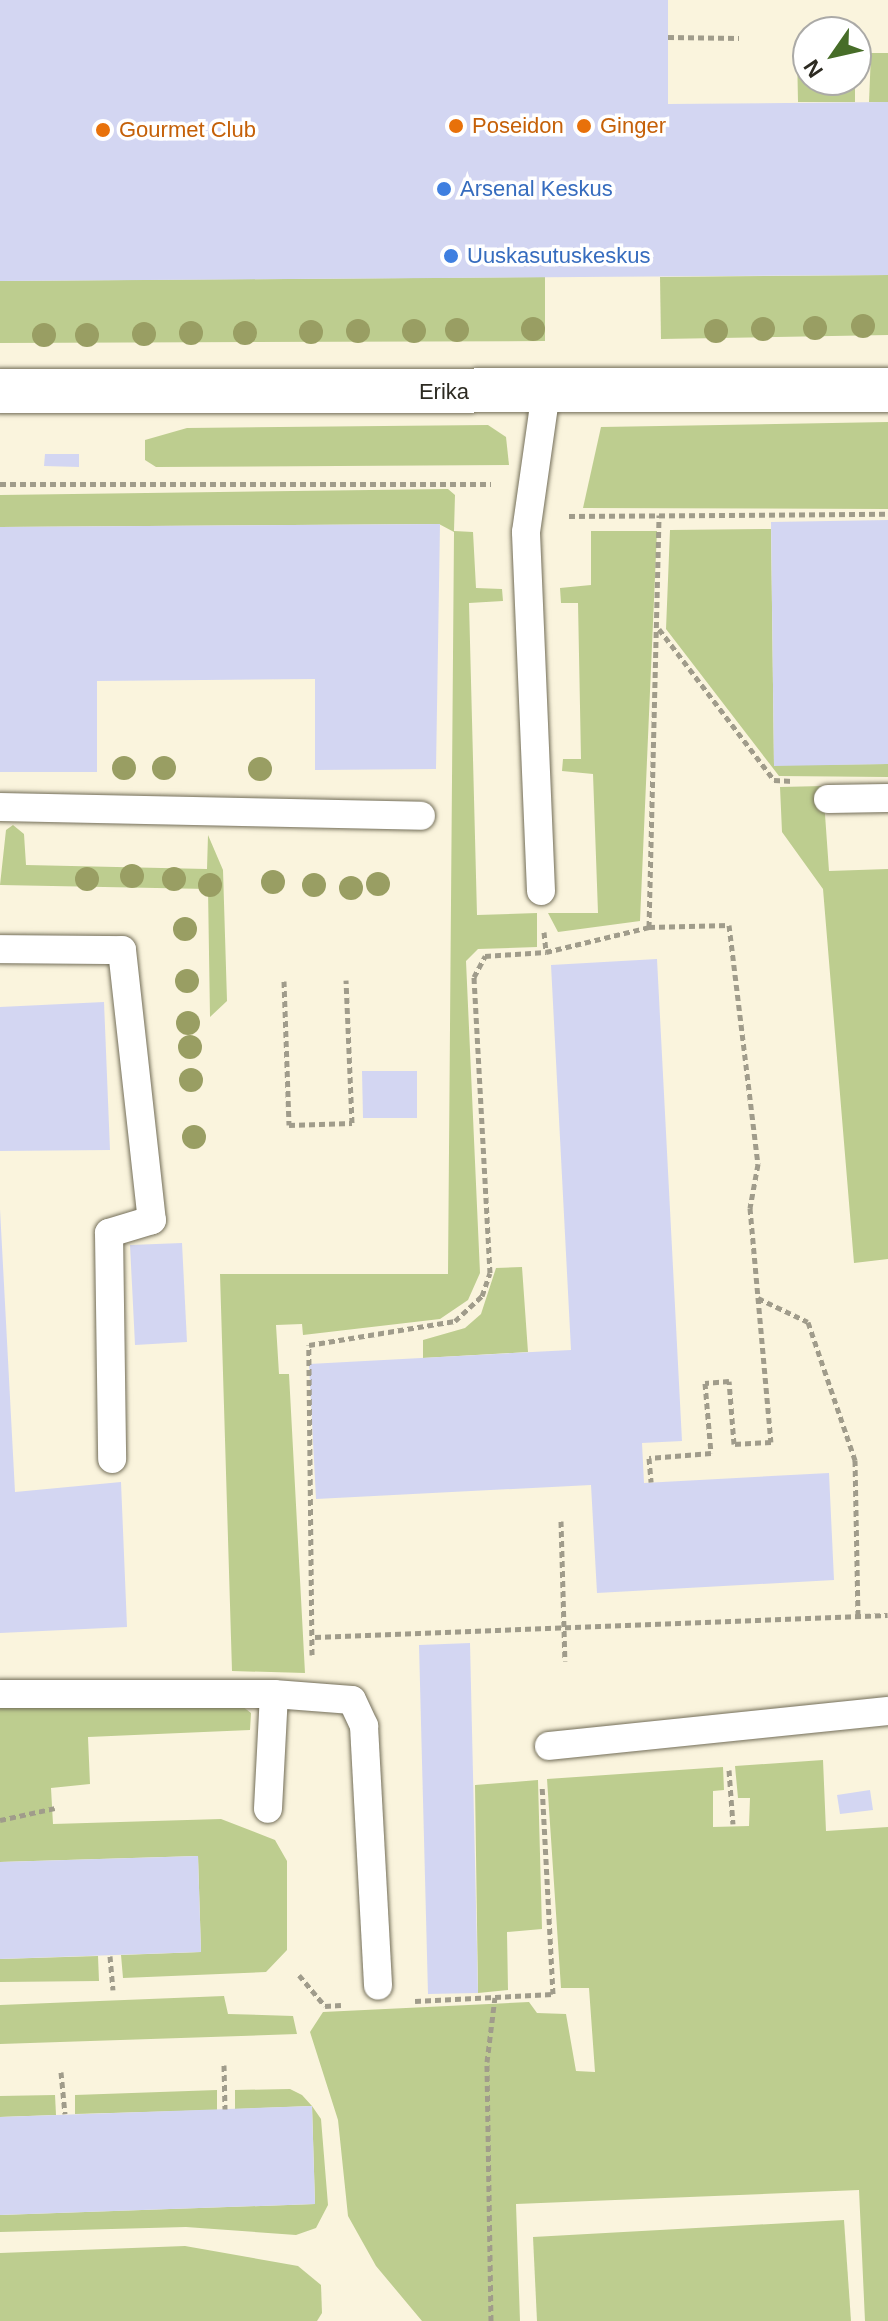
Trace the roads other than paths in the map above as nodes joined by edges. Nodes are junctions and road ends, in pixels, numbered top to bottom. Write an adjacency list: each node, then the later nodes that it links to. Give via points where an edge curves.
1 (888, 390): 3 (street, Erika)
2 (0, 391): 3 (street, Erika)
3 (546, 392): 8 (lane, via 536,495 526,532)
4 (888, 798): 5 (lane)
5 (828, 799)
6 (0, 807): 7 (lane)
7 (421, 816)
8 (541, 891)
9 (0, 949): 10 (lane, via 122,950 152,1220 109,1233)
10 (112, 1459)
11 (0, 1694): 12 (lane)
12 (274, 1694): 15 (lane); 16 (lane, via 352,1700 364,1726)
13 (888, 1711): 14 (lane)
14 (549, 1746)
15 (268, 1809)
16 (378, 1986)

